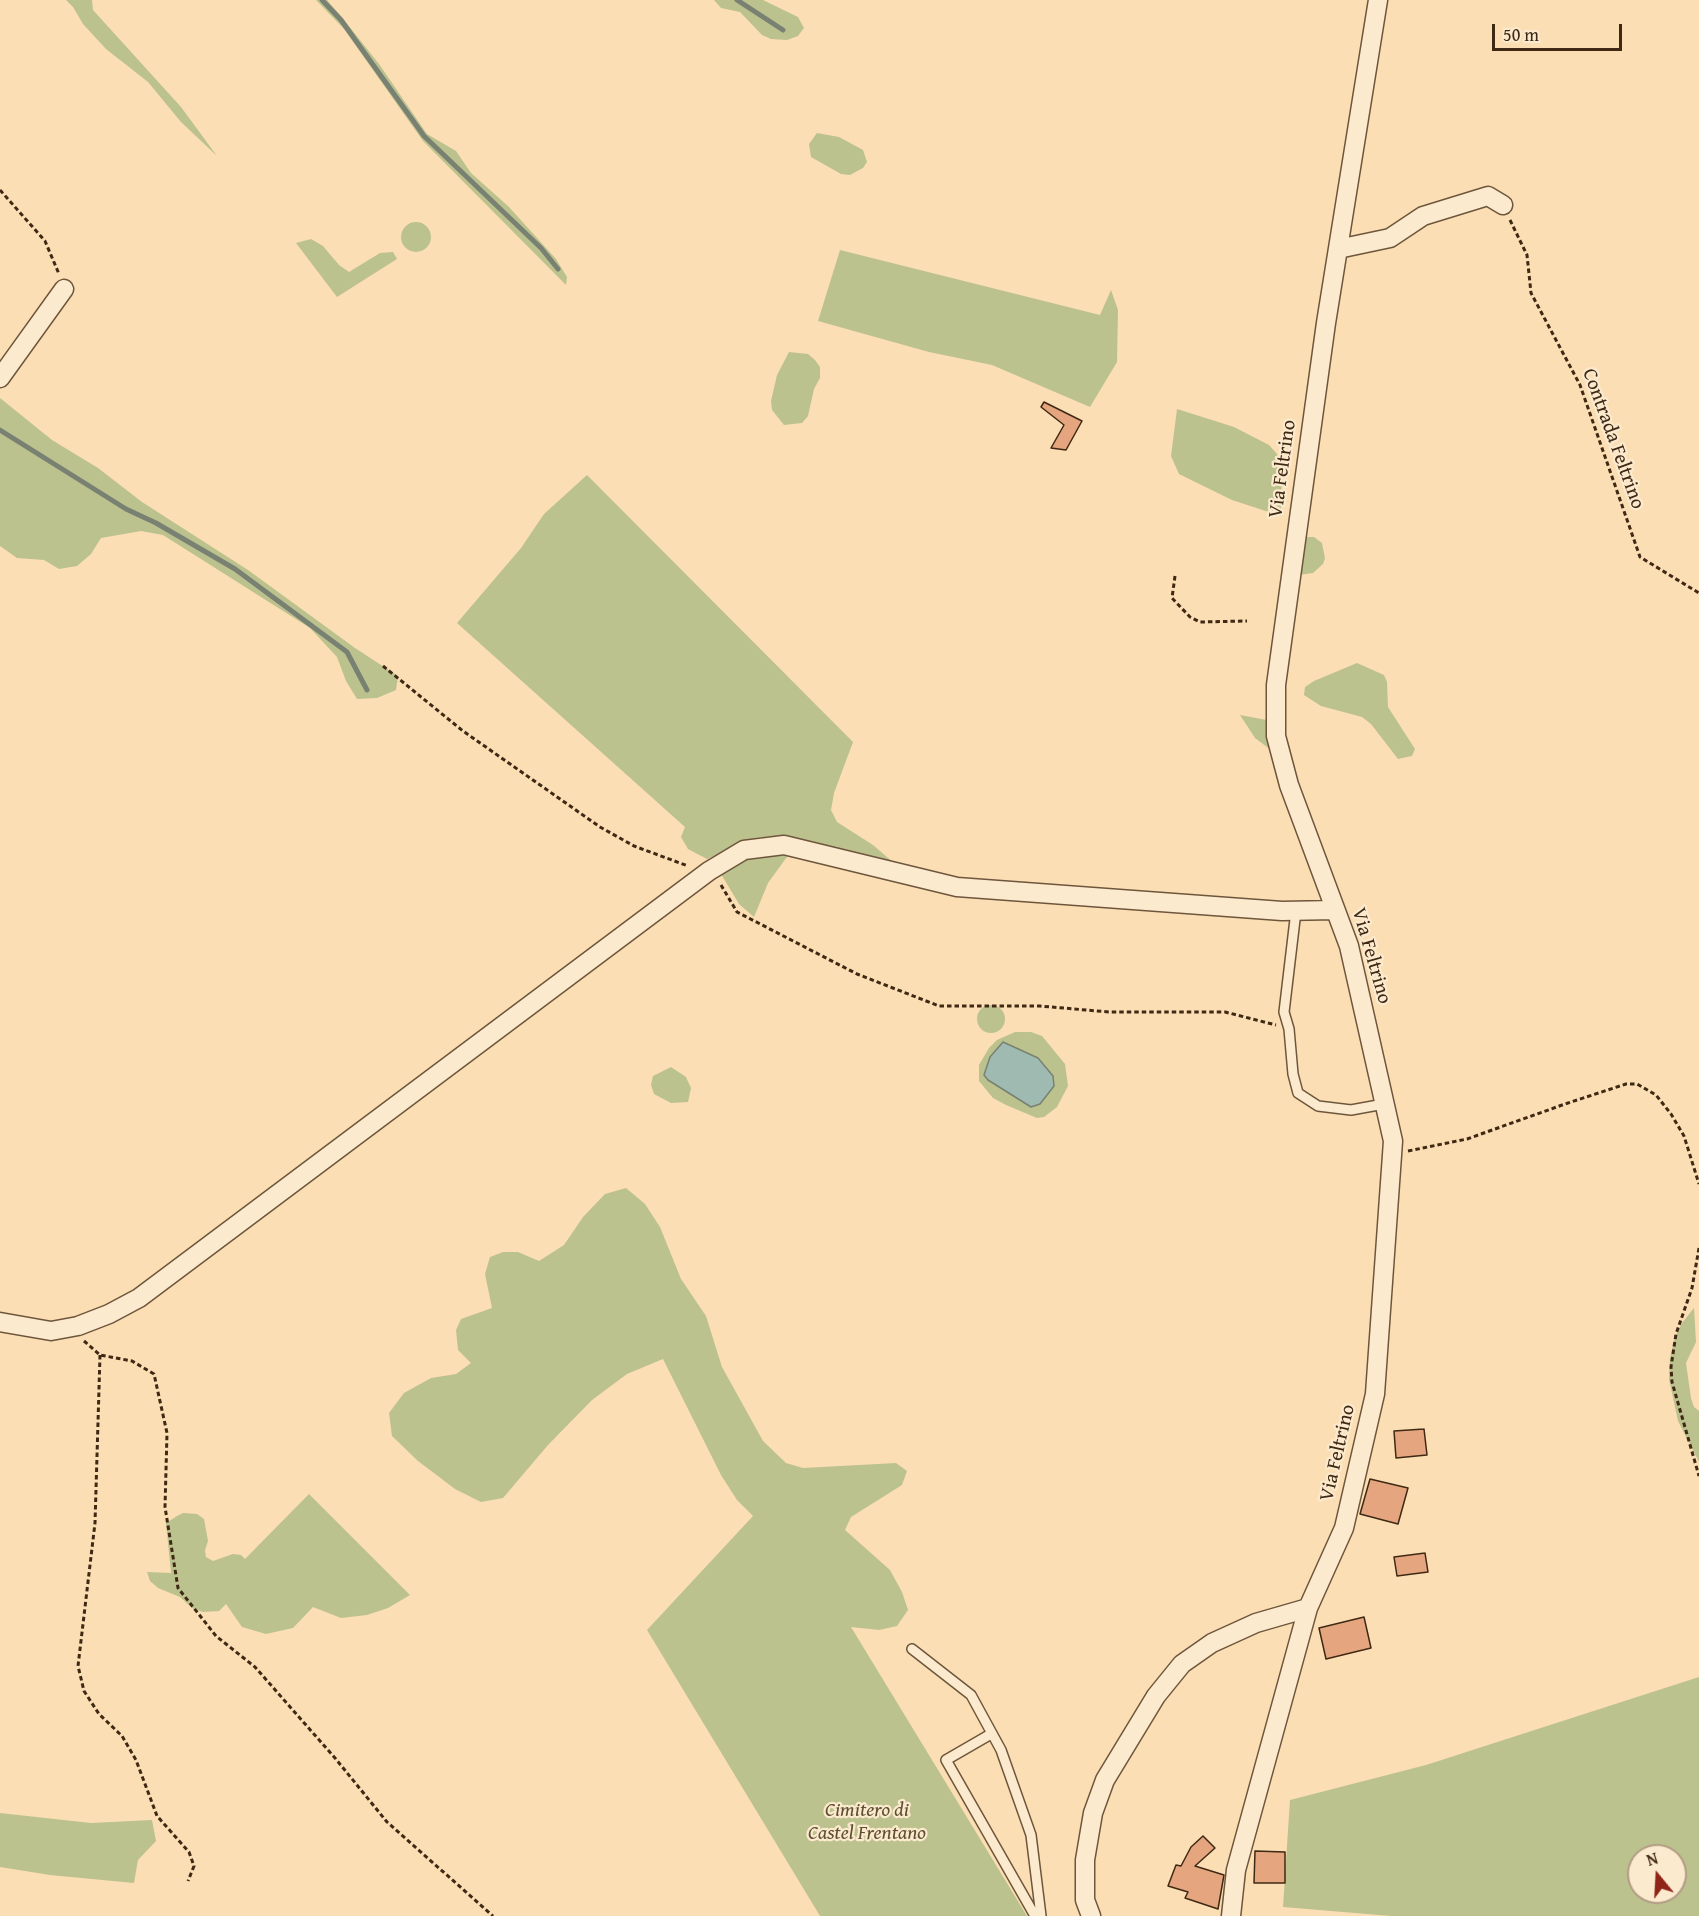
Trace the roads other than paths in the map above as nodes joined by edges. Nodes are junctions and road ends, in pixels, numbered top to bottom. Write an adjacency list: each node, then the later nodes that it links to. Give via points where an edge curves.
1 (1377, 0): 3 (street, Via Feltrino)
2 (1503, 204): 3 (street, via 1488,196 1422,216 1390,238)
3 (1338, 249): 6 (street, Via Feltrino, via 1276,685 1276,736 1289,785)
4 (64, 289): 5 (street)
5 (0, 378)
6 (1335, 910): 7 (street); 8 (street, Via Feltrino, via 1349,945)
7 (1296, 911): 8 (lane, via 1284,1012 1298,1093 1318,1106 1351,1110); 9 (street, via 957,887 784,845 744,850 709,871 139,1298 69,1328 51,1331)
8 (1384, 1104): 10 (street, Via Feltrino, via 1393,1141 1375,1394 1344,1528)
9 (0, 1322)
10 (1308, 1608): 15 (street, via 1256,1623 1212,1643 1182,1664 1156,1696 1105,1780 1093,1813 1085,1900); 16 (street, Via Feltrino, via 1236,1870)
11 (912, 1649): 12 (lane, via 971,1695)
12 (991, 1734): 13 (lane, via 946,1760); 14 (lane, via 1001,1750 1032,1835)
13 (1035, 1916)
14 (1041, 1916)
15 (1091, 1916)
16 (1231, 1916)

